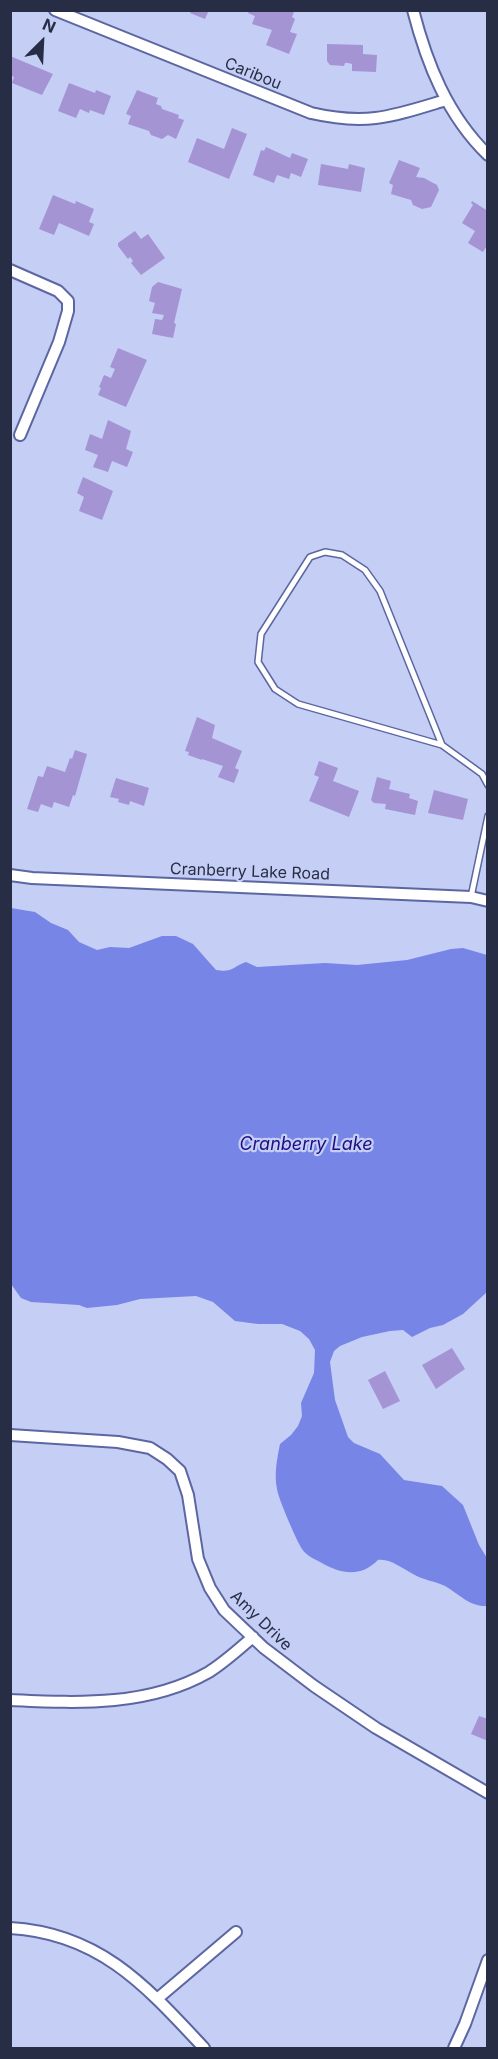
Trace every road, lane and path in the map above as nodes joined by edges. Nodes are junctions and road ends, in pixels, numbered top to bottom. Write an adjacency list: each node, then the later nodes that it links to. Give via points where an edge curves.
1 (55, 10): 3 (street, Caribou, via 311,113 366,120 392,117)
2 (413, 10): 3 (street)
3 (446, 100): 4 (street, via 465,131)
4 (488, 155)
5 (10, 270): 6 (street, via 58,291 68,301 58,342)
6 (20, 435)
7 (442, 745): 7 (lane, via 298,704 275,689 258,662 261,634 310,557 325,552 342,555 365,570 380,591); 8 (lane, via 483,774)
8 (488, 785)
9 (488, 816): 11 (lane)
10 (10, 875): 11 (street, Cranberry Lake Road)
11 (471, 897): 12 (street, Cranberry Lake Road)
12 (488, 901)
13 (10, 1435): 14 (street, Amy Drive, via 118,1442 150,1448 167,1459 180,1471 186,1487 198,1558 210,1588 225,1610)
14 (253, 1637): 15 (street, via 211,1671 172,1690 83,1703); 16 (street, Amy Drive, via 314,1686 376,1728)
15 (10, 1700)
16 (488, 1794)
17 (10, 1928): 20 (street, via 43,1932 94,1951 118,1965)
18 (236, 1932): 20 (street)
19 (488, 1960): 22 (street)
20 (158, 1999): 21 (street)
21 (204, 2049)
22 (454, 2049)

